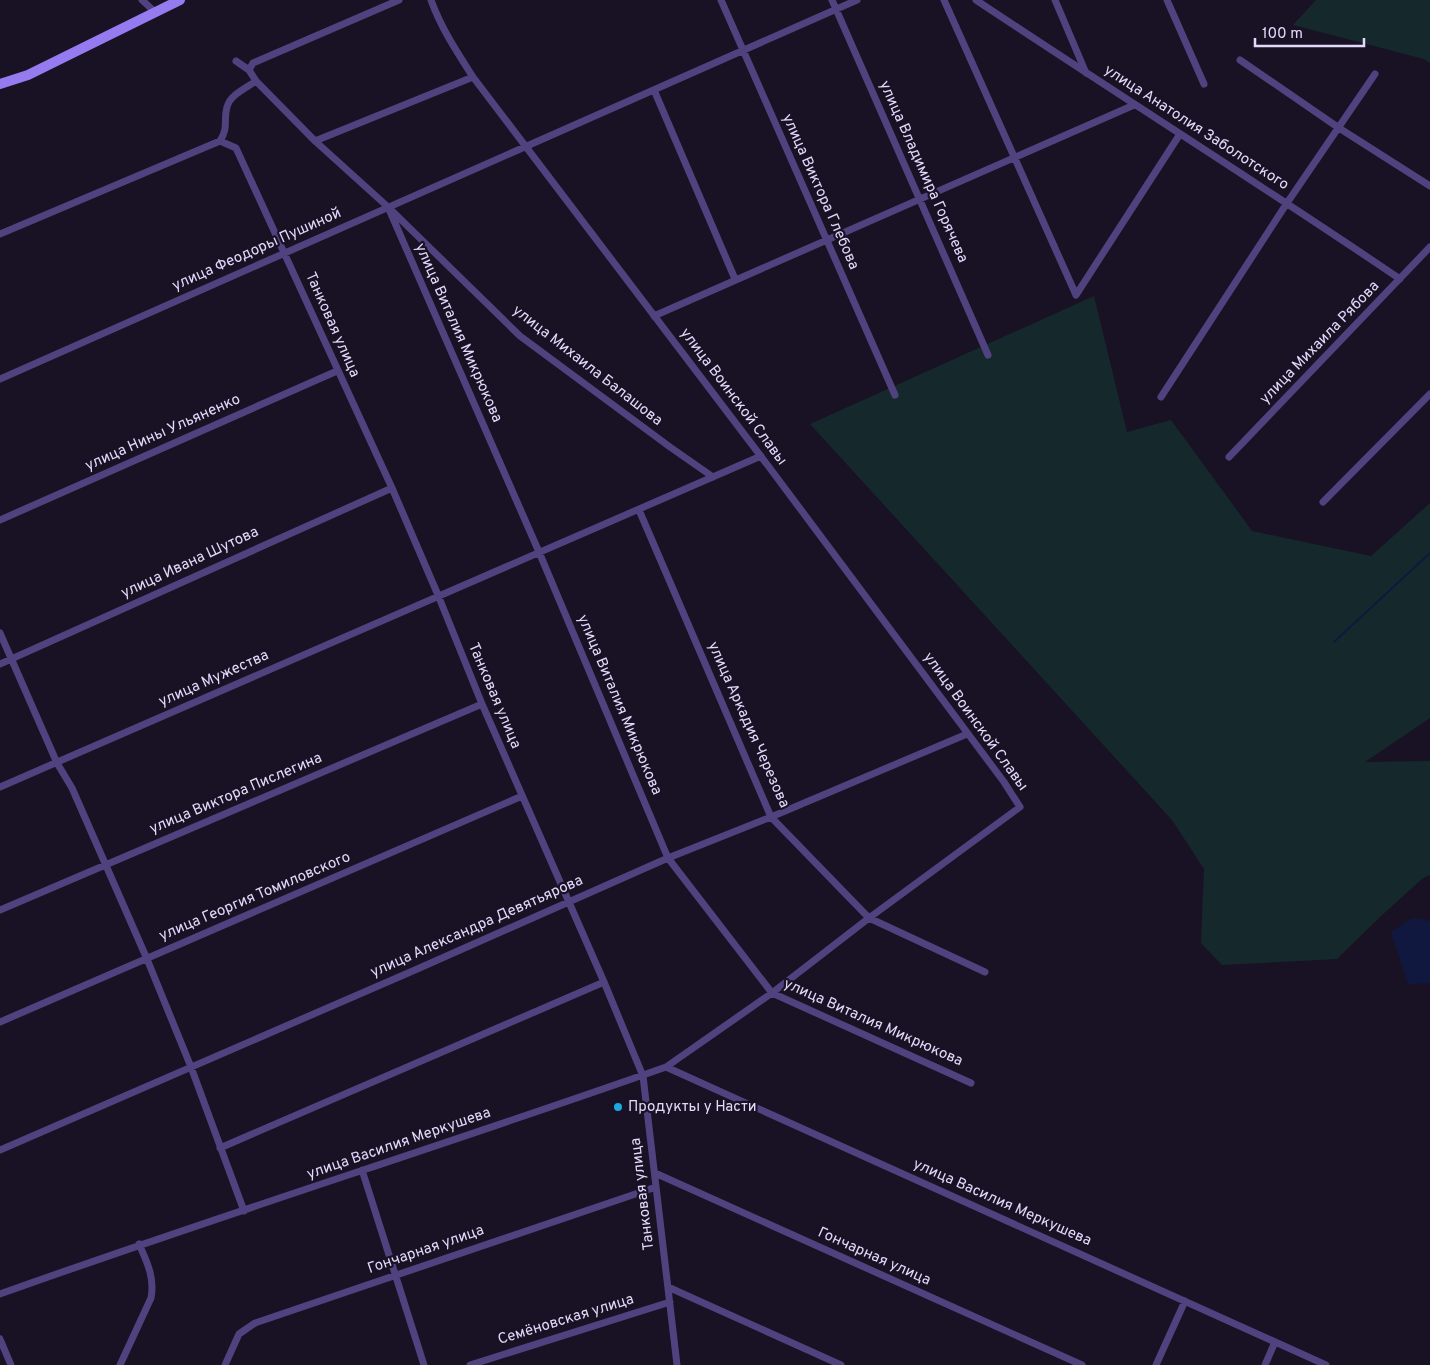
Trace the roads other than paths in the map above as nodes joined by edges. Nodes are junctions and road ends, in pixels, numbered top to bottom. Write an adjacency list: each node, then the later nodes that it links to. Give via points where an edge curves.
1 (142, 0): 13 (street)
2 (180, 0): 13 (street)
3 (399, 0): 17 (street, via 254,63)
4 (431, 0): 20 (street, улица Воинской Славы, via 449,40)
5 (720, 0): 14 (street, улица Виктора Глебова)
6 (832, 0): 12 (street, улица Владимира Горячева)
7 (857, 0): 12 (street, улица Феодоры Пушиной)
8 (944, 0): 31 (street)
9 (976, 0): 18 (street, улица Анатолия Заболотского)
10 (1055, 0): 18 (street)
11 (1167, 0): 23 (street)
12 (836, 9): 14 (street, улица Феодоры Пушиной); 33 (street, улица Владимира Горячева)
13 (155, 12): 22 (street, via 28,74)
14 (742, 50): 24 (street, улица Феодоры Пушиной); 37 (street, улица Виктора Глебова)
15 (1240, 60): 26 (street)
16 (236, 61): 17 (street, улица Михаила Балашова)
17 (249, 70): 21 (street, улица Михаила Балашова)
18 (1086, 73): 25 (street, улица Анатолия Заболотского)
19 (1375, 74): 26 (street)
20 (473, 77): 29 (street); 30 (street, улица Воинской Славы)
21 (256, 81): 28 (street, via 232,98 226,107 225,132); 29 (street, улица Михаила Балашова)
22 (0, 84)
23 (1204, 84)
24 (654, 90): 30 (street, улица Феодоры Пушиной); 40 (street)
25 (1134, 105): 27 (street, улица Анатолия Заболотского); 31 (street)
26 (1338, 128): 32 (street); 34 (street)
27 (1180, 134): 31 (street, via 1076,295); 34 (street, улица Анатолия Заболотского)
28 (220, 141): 36 (street); 39 (street, Танковая улица, via 236,148)
29 (316, 141): 35 (street, улица Михаила Балашова)
30 (525, 147): 35 (street, улица Феодоры Пушиной); 42 (street, улица Воинской Славы)
31 (1016, 157): 33 (street)
32 (1430, 186)
33 (919, 199): 37 (street); 43 (street, улица Владимира Горячева)
34 (1287, 203): 41 (street, улица Анатолия Заболотского); 48 (street)
35 (388, 207): 39 (street, улица Феодоры Пушиной); 51 (street, улица Михаила Балашова, via 520,336); 56 (street, улица Виталия Микрюкова)
36 (0, 234)
37 (827, 240): 40 (street); 47 (street, улица Виктора Глебова)
38 (1430, 247): 41 (street, улица Михаила Рябова)
39 (286, 253): 44 (street, Танковая улица); 45 (street, улица Феодоры Пушиной)
40 (735, 279): 42 (street)
41 (1400, 279): 50 (street, улица Михаила Рябова)
42 (654, 316): 49 (street, улица Воинской Славы)
43 (988, 355)
44 (337, 371): 52 (street, Танковая улица); 55 (street, улица Нины Ульяненко)
45 (0, 379)
46 (1430, 394): 53 (street)
47 (895, 395)
48 (1160, 397)
49 (761, 456): 51 (street, улица Мужества); 62 (street, улица Воинской Славы)
50 (1229, 458)
51 (713, 477): 54 (street, улица Мужества)
52 (392, 488): 57 (street, Танковая улица); 59 (street, улица Ивана Шутова)
53 (1323, 502)
54 (639, 510): 56 (street, улица Мужества); 67 (street, улица Аркадия Черезова)
55 (0, 520)
56 (539, 552): 57 (street, улица Мужества); 68 (street, улица Виталия Микрюкова)
57 (438, 595): 61 (street, Танковая улица); 63 (street, улица Мужества)
58 (0, 632): 59 (street)
59 (12, 659): 60 (street, улица Ивана Шутова); 63 (street)
60 (0, 664)
61 (482, 704): 65 (street, Танковая улица); 69 (street, улица Виктора Пислегина)
62 (967, 734): 66 (street, улица Воинской Славы); 67 (street, улица Александра Девятьярова)
63 (57, 763): 64 (street, улица Мужества); 69 (street, via 72,788)
64 (0, 787)
65 (522, 796): 70 (street, Танковая улица); 73 (street, улица Георгия Томиловского)
66 (1020, 807): 72 (street, улица Василия Меркушева)
67 (771, 817): 68 (street, улица Александра Девятьярова); 72 (street, улица Аркадия Черезова)
68 (668, 858): 70 (street, улица Александра Девятьярова); 76 (street, улица Виталия Микрюкова)
69 (104, 865): 71 (street, улица Виктора Пислегина); 73 (street)
70 (568, 901): 75 (street, Танковая улица); 78 (street, улица Александра Девятьярова)
71 (0, 910)
72 (869, 918): 74 (street, улица Аркадия Черезова); 76 (street, улица Василия Меркушева)
73 (146, 959): 77 (street, улица Георгия Томиловского); 78 (street)
74 (985, 972)
75 (604, 982): 80 (street, Танковая улица); 82 (street)
76 (772, 993): 79 (street, улица Василия Меркушева); 81 (street, улица Виталия Микрюкова)
77 (0, 1022)
78 (191, 1067): 82 (street); 83 (street, улица Александра Девятьярова)
79 (666, 1067): 80 (street, улица Василия Меркушева); 92 (street, улица Василия Меркушева)
80 (643, 1076): 84 (street, улица Василия Меркушева); 85 (street, Танковая улица)
81 (971, 1082)
82 (220, 1148): 87 (street)
83 (0, 1150)
84 (362, 1170): 87 (street, улица Василия Меркушева); 89 (street)
85 (655, 1173): 86 (street, Танковая улица); 103 (street, Гончарная улица)
86 (656, 1187): 89 (street, Гончарная улица); 90 (street, Танковая улица)
87 (244, 1211): 88 (street, улица Василия Меркушева)
88 (139, 1244): 91 (street, улица Василия Меркушева); 97 (street, via 153,1287)
89 (394, 1276): 98 (street, Гончарная улица, via 254,1323 239,1334); 99 (street)
90 (668, 1288): 93 (street, Танковая улица); 102 (street)
91 (0, 1294)
92 (1185, 1301): 95 (street, улица Василия Меркушева); 104 (street)
93 (670, 1302): 100 (street, Семёновская улица); 101 (street, Танковая улица)
94 (0, 1339): 96 (street)
95 (1275, 1342): 105 (street); 106 (street, улица Василия Меркушева)
96 (11, 1365)
97 (120, 1365)
98 (225, 1365)
99 (424, 1365)
100 (470, 1365)
101 (677, 1365)
102 (841, 1365)
103 (1082, 1365)
104 (1156, 1365)
105 (1265, 1365)
106 (1326, 1365)

